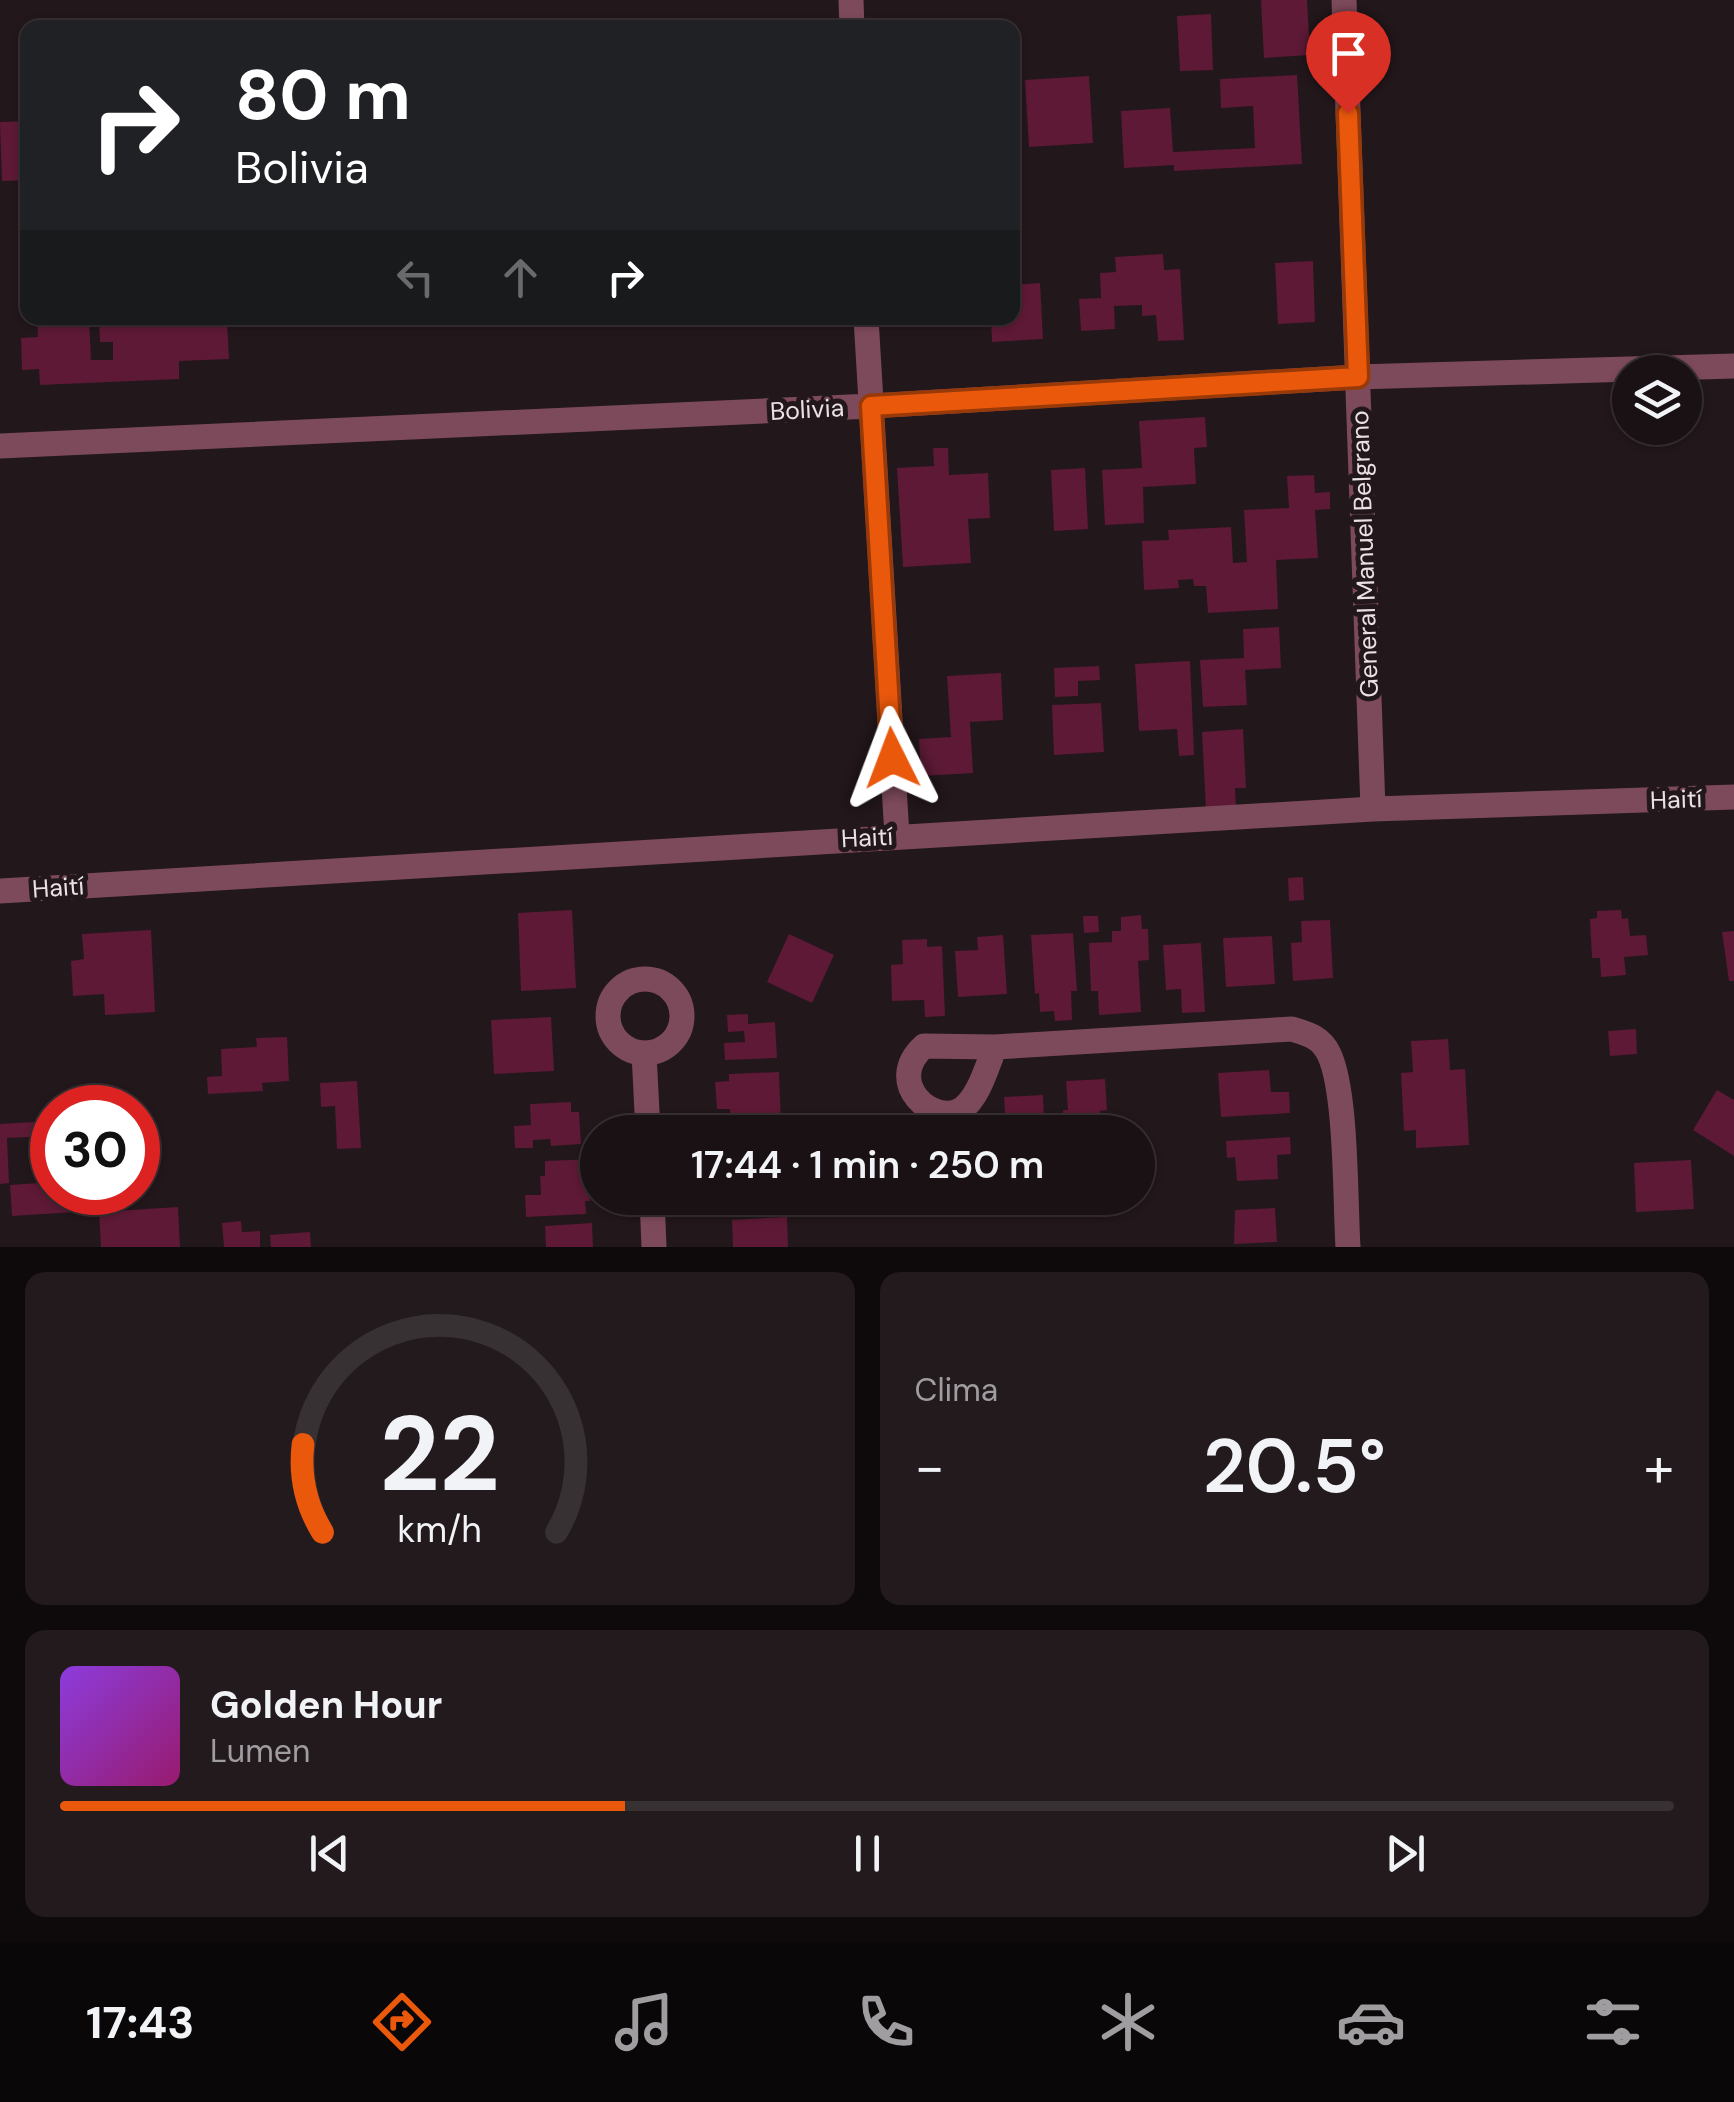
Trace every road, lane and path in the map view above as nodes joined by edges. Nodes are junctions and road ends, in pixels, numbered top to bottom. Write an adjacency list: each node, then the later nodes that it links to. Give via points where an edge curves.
1 (1344, 0): 4 (street, General Manuel Belgrano)
2 (866, 325): 5 (street)
3 (1734, 366): 4 (street, Bolivia)
4 (1358, 377): 5 (street, Bolivia); 8 (street, General Manuel Belgrano)
5 (871, 406): 6 (street, Bolivia); 9 (street)
6 (0, 446)
7 (1734, 797): 8 (street, Haití)
8 (1373, 809): 9 (street, Haití)
9 (898, 836): 10 (street, Haití)
10 (0, 891)
11 (994, 1047): 16 (street, via 1292,1030 1315,1036 1329,1052 1338,1088)
12 (644, 1054): 13 (street)
13 (647, 1115)
14 (653, 1215): 15 (street)
15 (654, 1247)
16 (1348, 1247)

